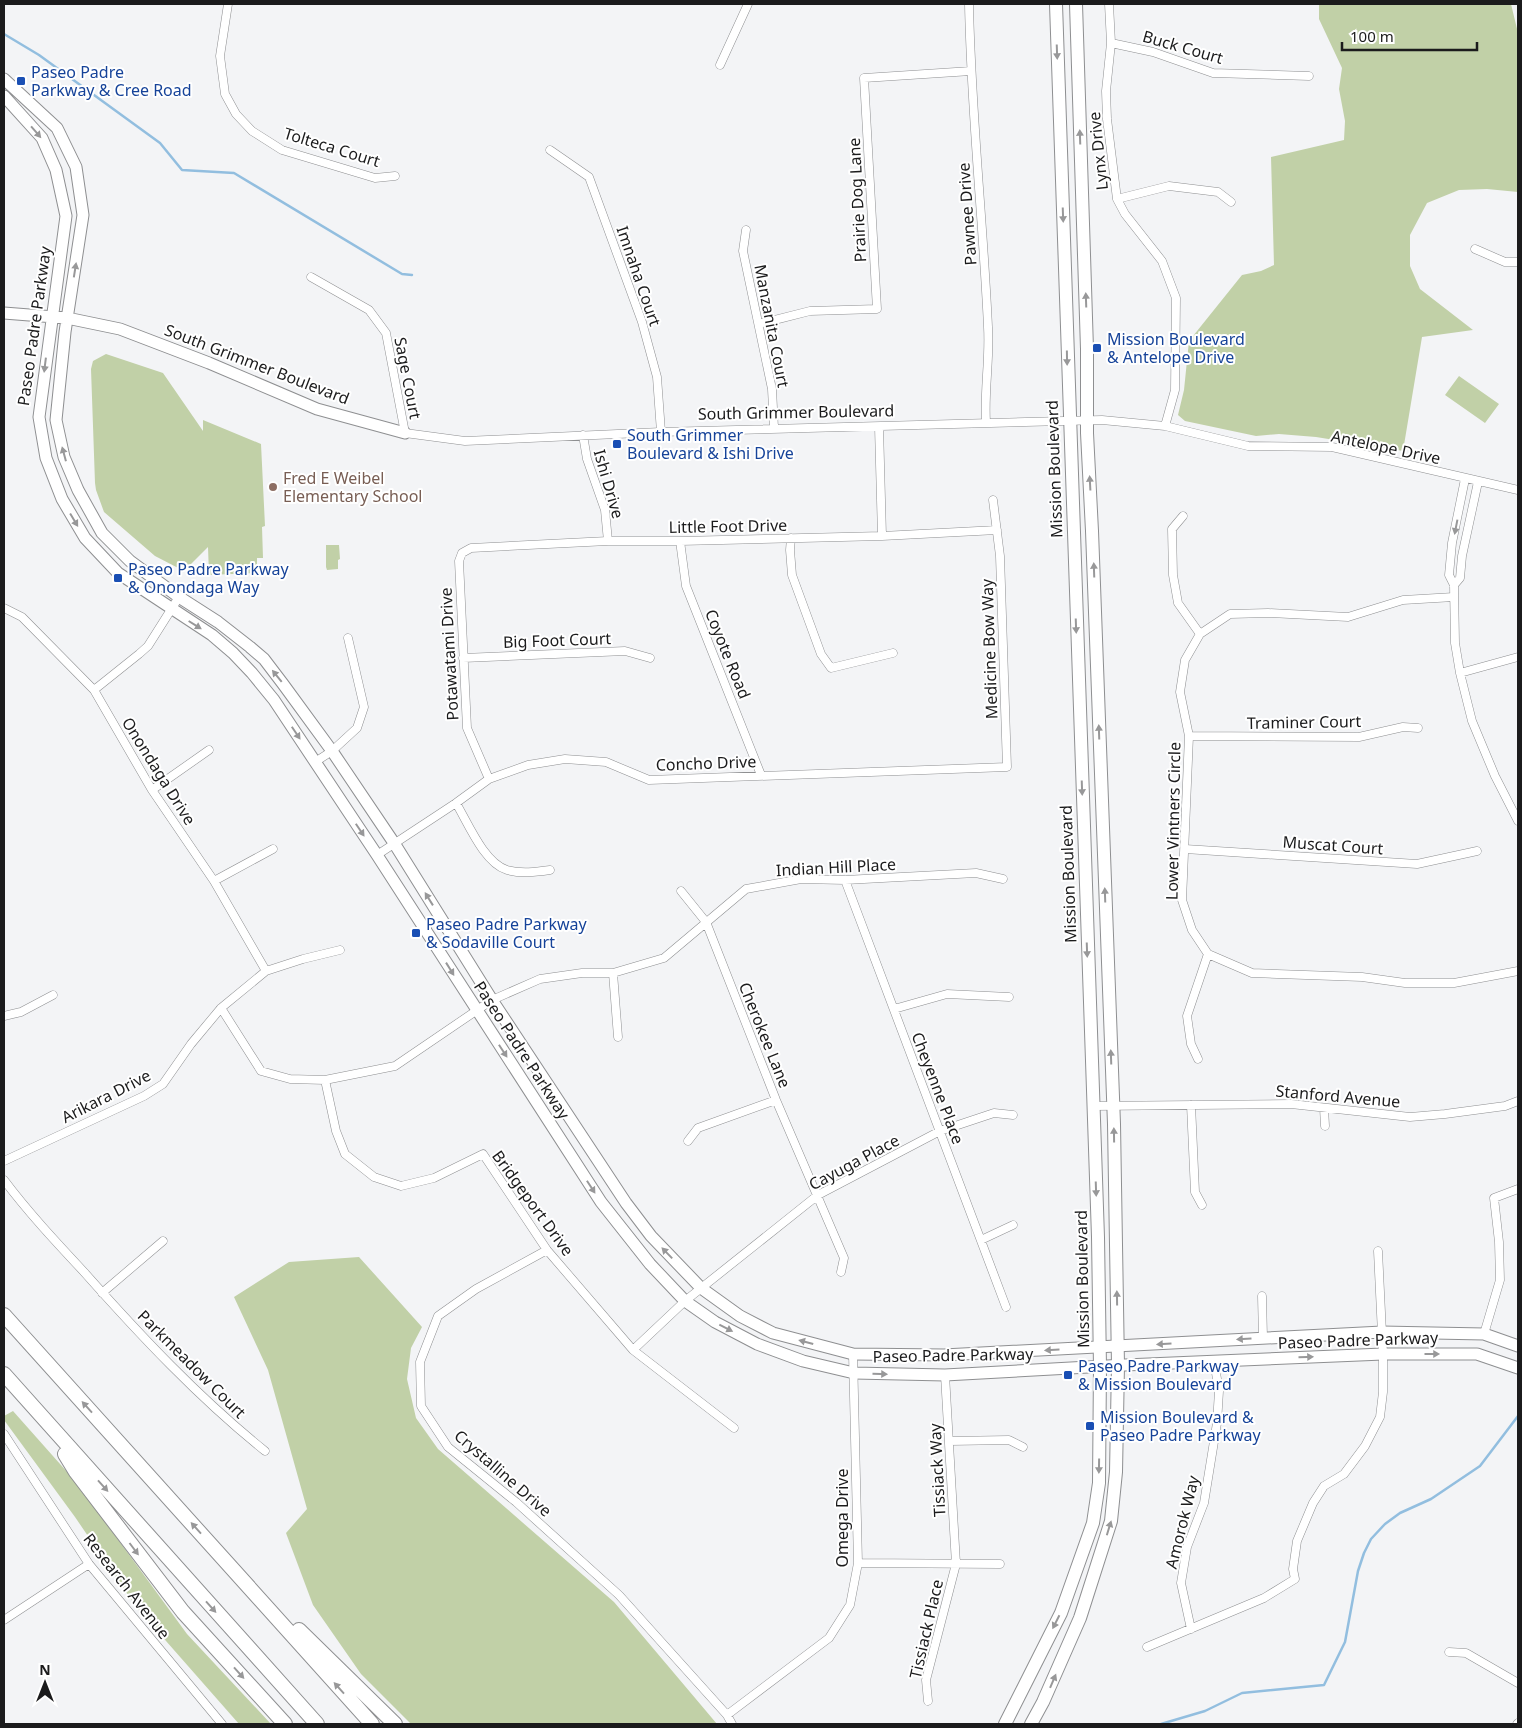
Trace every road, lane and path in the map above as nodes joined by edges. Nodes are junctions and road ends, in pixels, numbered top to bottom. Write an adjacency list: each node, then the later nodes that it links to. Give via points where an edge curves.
1 (228, 4): 14 (street, Tolteca Court, via 220,56 225,94 236,114 252,132 282,150 375,178)
2 (748, 4): 8 (street)
3 (969, 4): 9 (street, Pawnee Drive)
4 (1056, 4): 27 (main road, Mission Boulevard, one-way to 27)
5 (1076, 4): 25 (main road, one-way to 5)
6 (1108, 4): 7 (street, Lynx Drive)
7 (1111, 43): 10 (street, Buck Court, via 1152,52 1213,73); 15 (street, Lynx Drive, via 1107,119)
8 (720, 65)
9 (970, 71): 24 (street, Prairie Dog Lane, via 864,78 877,309 810,311); 26 (street, Pawnee Drive, via 988,330)
10 (1309, 76)
11 (4, 80): 23 (main road, Paseo Padre Parkway, one-way to 11, via 84,215 76,167 57,128)
12 (4, 96): 22 (main road, Paseo Padre Parkway, one-way to 22, via 42,138 56,170 66,216)
13 (550, 150): 31 (street, Imnaha Court, via 588,177 642,322 657,377)
14 (394, 176)
15 (1117, 199): 16 (street, via 1169,186 1218,192); 29 (street, Lynx Drive, via 1162,261 1176,298 1175,390)
16 (1231, 202)
17 (746, 230): 24 (street, Manzanita Court, via 744,251)
18 (1475, 249): 19 (street, via 1505,262)
19 (1518, 262)
20 (311, 276): 32 (street, Sage Court, via 369,310 386,333)
21 (4, 313): 22 (main road, South Grimmer Boulevard)
22 (52, 316): 23 (main road, South Grimmer Boulevard); 49 (main road, Paseo Padre Parkway, one-way to 49, via 39,417 46,458 62,499 85,538 118,573)
23 (67, 318): 32 (main road, South Grimmer Boulevard, via 122,330 317,409); 46 (main road, Paseo Padre Parkway, one-way to 23, via 130,561 102,533 64,456 56,420)
24 (759, 324): 30 (street, Manzanita Court, via 772,389)
25 (1087, 421): 27 (street, Antelope Drive); 29 (street, Antelope Drive); 99 (main road, one-way to 25)
26 (986, 422): 27 (street, South Grimmer Boulevard); 28 (street, South Grimmer Boulevard)
27 (1069, 422): 98 (main road, Mission Boulevard, one-way to 98)
28 (879, 426): 30 (street, South Grimmer Boulevard); 40 (street)
29 (1165, 426): 34 (street, Antelope Drive, via 1248,446 1332,447)
30 (774, 428): 31 (street, South Grimmer Boulevard)
31 (661, 432): 33 (street, South Grimmer Boulevard)
32 (405, 433): 33 (street, South Grimmer Boulevard, via 465,441)
33 (583, 435): 42 (street, Ishi Drive, via 587,459 605,510)
34 (1464, 479): 35 (street, Antelope Drive); 45 (street, one-way to 45, via 1452,543 1449,575)
35 (1478, 482): 36 (street, Antelope Drive); 45 (street, via 1460,578)
36 (1518, 490)
37 (993, 500): 39 (street, Medicine Bow Way)
38 (1183, 516): 50 (street, via 1172,530 1172,575 1178,603)
39 (997, 530): 40 (street, Little Foot Drive); 63 (street, Medicine Bow Way)
40 (882, 536): 41 (street, Little Foot Drive)
41 (791, 538): 43 (street, Little Foot Drive); 52 (street, via 792,575 821,654 831,668)
42 (608, 541): 43 (street, Little Foot Drive); 44 (street, Little Foot Drive, via 471,548)
43 (680, 541): 64 (street, Coyote Road, via 686,586)
44 (462, 553): 54 (street, Potawatami Drive, via 459,561)
45 (1454, 585): 47 (street)
46 (179, 597): 49 (street); 61 (main road, Paseo Padre Parkway, one-way to 46, via 264,659 218,622)
47 (1454, 597): 50 (street, Lower Vintners Circle, via 1403,600 1348,617 1230,614); 56 (street, via 1455,643)
48 (4, 608): 57 (street, Onondaga Drive, via 22,617)
49 (171, 610): 57 (street, via 148,646); 62 (main road, Paseo Padre Parkway, one-way to 62, via 212,636 252,673)
50 (1200, 634): 59 (street, Lower Vintners Circle, via 1185,660 1180,692)
51 (348, 638): 61 (street, via 364,708 357,728)
52 (893, 653)
53 (1518, 657): 56 (street)
54 (463, 658): 55 (street, Big Foot Court, via 625,651); 65 (street, Potawatami Drive, via 467,728)
55 (650, 658)
56 (1460, 673): 68 (street, via 1472,721)
57 (94, 690): 66 (street, Onondaga Drive)
58 (1418, 728): 59 (street, Traminer Court, via 1403,727 1359,737)
59 (1189, 736): 71 (street, Lower Vintners Circle)
60 (210, 750): 66 (street)
61 (332, 750): 62 (street); 69 (main road, Paseo Padre Parkway)
62 (315, 762): 73 (main road, Paseo Padre Parkway, one-way to 73)
63 (1007, 767): 64 (street, Concho Drive)
64 (761, 775): 65 (street, Concho Drive, via 650,780 606,762 565,760 528,764)
65 (489, 779): 67 (street, Concho Drive)
66 (152, 790): 77 (street, Onondaga Drive)
67 (456, 803): 69 (street, Concho Drive); 74 (street, via 493,861 506,869 525,873)
68 (1518, 821)
69 (394, 843): 73 (street, Concho Drive); 87 (main road, Paseo Padre Parkway, one-way to 69)
70 (273, 849): 77 (street)
71 (1185, 849): 72 (street, Muscat Court, via 1417,864); 81 (street, Lower Vintners Circle, via 1182,900 1192,930)
72 (1477, 851)
73 (377, 855): 90 (main road, Paseo Padre Parkway, one-way to 90)
74 (550, 870)
75 (1003, 879): 76 (street, Indian Hill Place, via 976,873)
76 (845, 880): 79 (street, Indian Hill Place, via 801,879 746,888); 89 (street, Cheyenne Place)
77 (214, 881): 82 (street, Onondaga Drive)
78 (680, 891): 79 (street, Cherokee Lane)
79 (706, 922): 84 (street, Indian Hill Place, via 664,958); 95 (street, Cherokee Lane)
80 (340, 950): 82 (street)
81 (1208, 954): 83 (street, via 1252,973 1362,977 1405,983 1454,983); 93 (street, via 1187,1016 1191,1044)
82 (266, 971): 88 (street, Arikara Drive)
83 (1518, 971)
84 (613, 973): 87 (street, Indian Hill Place, via 582,973 540,979); 92 (street)
85 (54, 995): 91 (street, via 21,1012)
86 (1008, 996): 89 (street, via 947,994)
87 (492, 1000): 90 (street, Indian Hill Place); 116 (main road, Paseo Padre Parkway, one-way to 87, via 651,1236 626,1203)
88 (221, 1008): 94 (street, Indian Hill Place, via 261,1071 290,1079); 105 (street, Arikara Drive, via 163,1084 144,1096)
89 (894, 1009): 103 (street, Cheyenne Place)
90 (476, 1010): 94 (street, Indian Hill Place, via 395,1066); 119 (main road, Paseo Padre Parkway, one-way to 119, via 601,1202 650,1264)
91 (4, 1016)
92 (618, 1037)
93 (1198, 1059)
94 (325, 1080): 113 (street, Bridgeport Drive, via 336,1131 345,1154 374,1178 401,1186 434,1178 483,1154)
95 (776, 1100): 104 (street, via 698,1128); 108 (street, Cherokee Lane)
96 (1518, 1101): 100 (street, Stanford Avenue, via 1505,1106 1410,1117)
97 (1191, 1105): 99 (street, Stanford Avenue); 100 (street, Stanford Avenue, via 1291,1104); 109 (street, via 1195,1192)
98 (1093, 1106): 99 (street, Stanford Avenue); 127 (main road, Mission Boulevard, one-way to 127)
99 (1113, 1106): 125 (main road, one-way to 99)
100 (1324, 1108): 102 (street)
101 (1012, 1114): 103 (street, Cayuga Place, via 994,1113)
102 (1325, 1126)
103 (940, 1131): 108 (street, Cayuga Place); 111 (street, Cheyenne Place)
104 (688, 1141)
105 (4, 1161)
106 (4, 1180): 117 (street, Parkmeadow Court)
107 (1518, 1190): 123 (street, via 1494,1198 1500,1280)
108 (818, 1195): 115 (street, Cherokee Lane, via 844,1258); 116 (street, Cayuga Place)
109 (1202, 1205)
110 (1012, 1224): 111 (street)
111 (981, 1240): 120 (street, Cheyenne Place)
112 (163, 1241): 117 (street)
113 (547, 1250): 128 (street, Bridgeport Drive); 155 (street, Crystalline Drive, via 476,1289 438,1316 420,1362 421,1406 448,1447 516,1502 619,1594)
114 (1378, 1251): 122 (street)
115 (841, 1272)
116 (701, 1288): 119 (street, Cayuga Place); 129 (main road, Paseo Padre Parkway, one-way to 116, via 772,1333 740,1316)
117 (102, 1293): 143 (street, Parkmeadow Court, via 229,1422)
118 (1262, 1296): 124 (street)
119 (685, 1301): 128 (street, Cayuga Place); 135 (main road, Paseo Padre Parkway, one-way to 135, via 715,1322 757,1344 803,1361)
120 (1006, 1307)
121 (4, 1315): 144 (highway, one-way to 121)
122 (1382, 1332): 123 (main road, Paseo Padre Parkway); 124 (main road, Paseo Padre Parkway); 130 (street)
123 (1484, 1334): 126 (main road, Paseo Padre Parkway)
124 (1263, 1338): 125 (main road, Paseo Padre Parkway, one-way to 125)
125 (1118, 1346): 127 (main road, Paseo Padre Parkway); 132 (main road)
126 (1518, 1346)
127 (1100, 1348): 129 (main road, Paseo Padre Parkway, one-way to 129, via 944,1355); 133 (main road, Mission Boulevard)
128 (633, 1350): 138 (street, Bridgeport Drive)
129 (854, 1354): 135 (street, Omega Drive)
130 (1383, 1354): 131 (main road, Paseo Padre Parkway, one-way to 130); 134 (main road, Paseo Padre Parkway, one-way to 134, via 1477,1354); 150 (street, via 1380,1417 1365,1446 1344,1474 1324,1486 1313,1503 1296,1541 1295,1578 1264,1598)
131 (1214, 1361): 132 (main road, Paseo Padre Parkway); 150 (street, Amorok Way, via 1219,1391 1217,1423 1204,1503 1187,1547 1181,1583)
132 (1118, 1365): 133 (main road, Paseo Padre Parkway); 163 (main road, one-way to 132, via 1080,1618 1111,1521 1116,1472)
133 (1100, 1367): 137 (main road, Paseo Padre Parkway); 162 (main road, Mission Boulevard, one-way to 162, via 1099,1483 1093,1523 1060,1614)
134 (1518, 1368)
135 (854, 1373): 137 (main road, Paseo Padre Parkway, one-way to 137); 145 (street, Omega Drive)
136 (4, 1374): 140 (highway)
137 (945, 1375): 141 (street, Tissiack Way)
138 (734, 1428)
139 (4, 1434): 146 (street, Research Avenue)
140 (58, 1437): 156 (highway, one-way to 156, via 76,1472 156,1578); 158 (highway, one-way to 158)
141 (950, 1441): 142 (street, via 1009,1440); 147 (street, Tissiack Way)
142 (1023, 1447)
143 (265, 1450)
144 (214, 1548): 159 (highway, one-way to 144); 160 (highway)
145 (858, 1563): 147 (street); 155 (street, Omega Drive, via 850,1605 829,1638)
146 (89, 1564): 149 (street); 157 (street, Research Avenue)
147 (956, 1564): 148 (street); 154 (street, Tissiack Place, via 926,1680)
148 (1000, 1564)
149 (4, 1620)
150 (1191, 1629): 151 (street)
151 (1147, 1647)
152 (1449, 1652): 153 (street, via 1466,1653)
153 (1518, 1683)
154 (928, 1702)
155 (727, 1715): 161 (street, Crystalline Drive)
156 (282, 1721)
157 (222, 1724)
158 (317, 1724)
159 (372, 1724)
160 (395, 1724)
161 (732, 1724)
162 (1005, 1724)
163 (1031, 1724)

